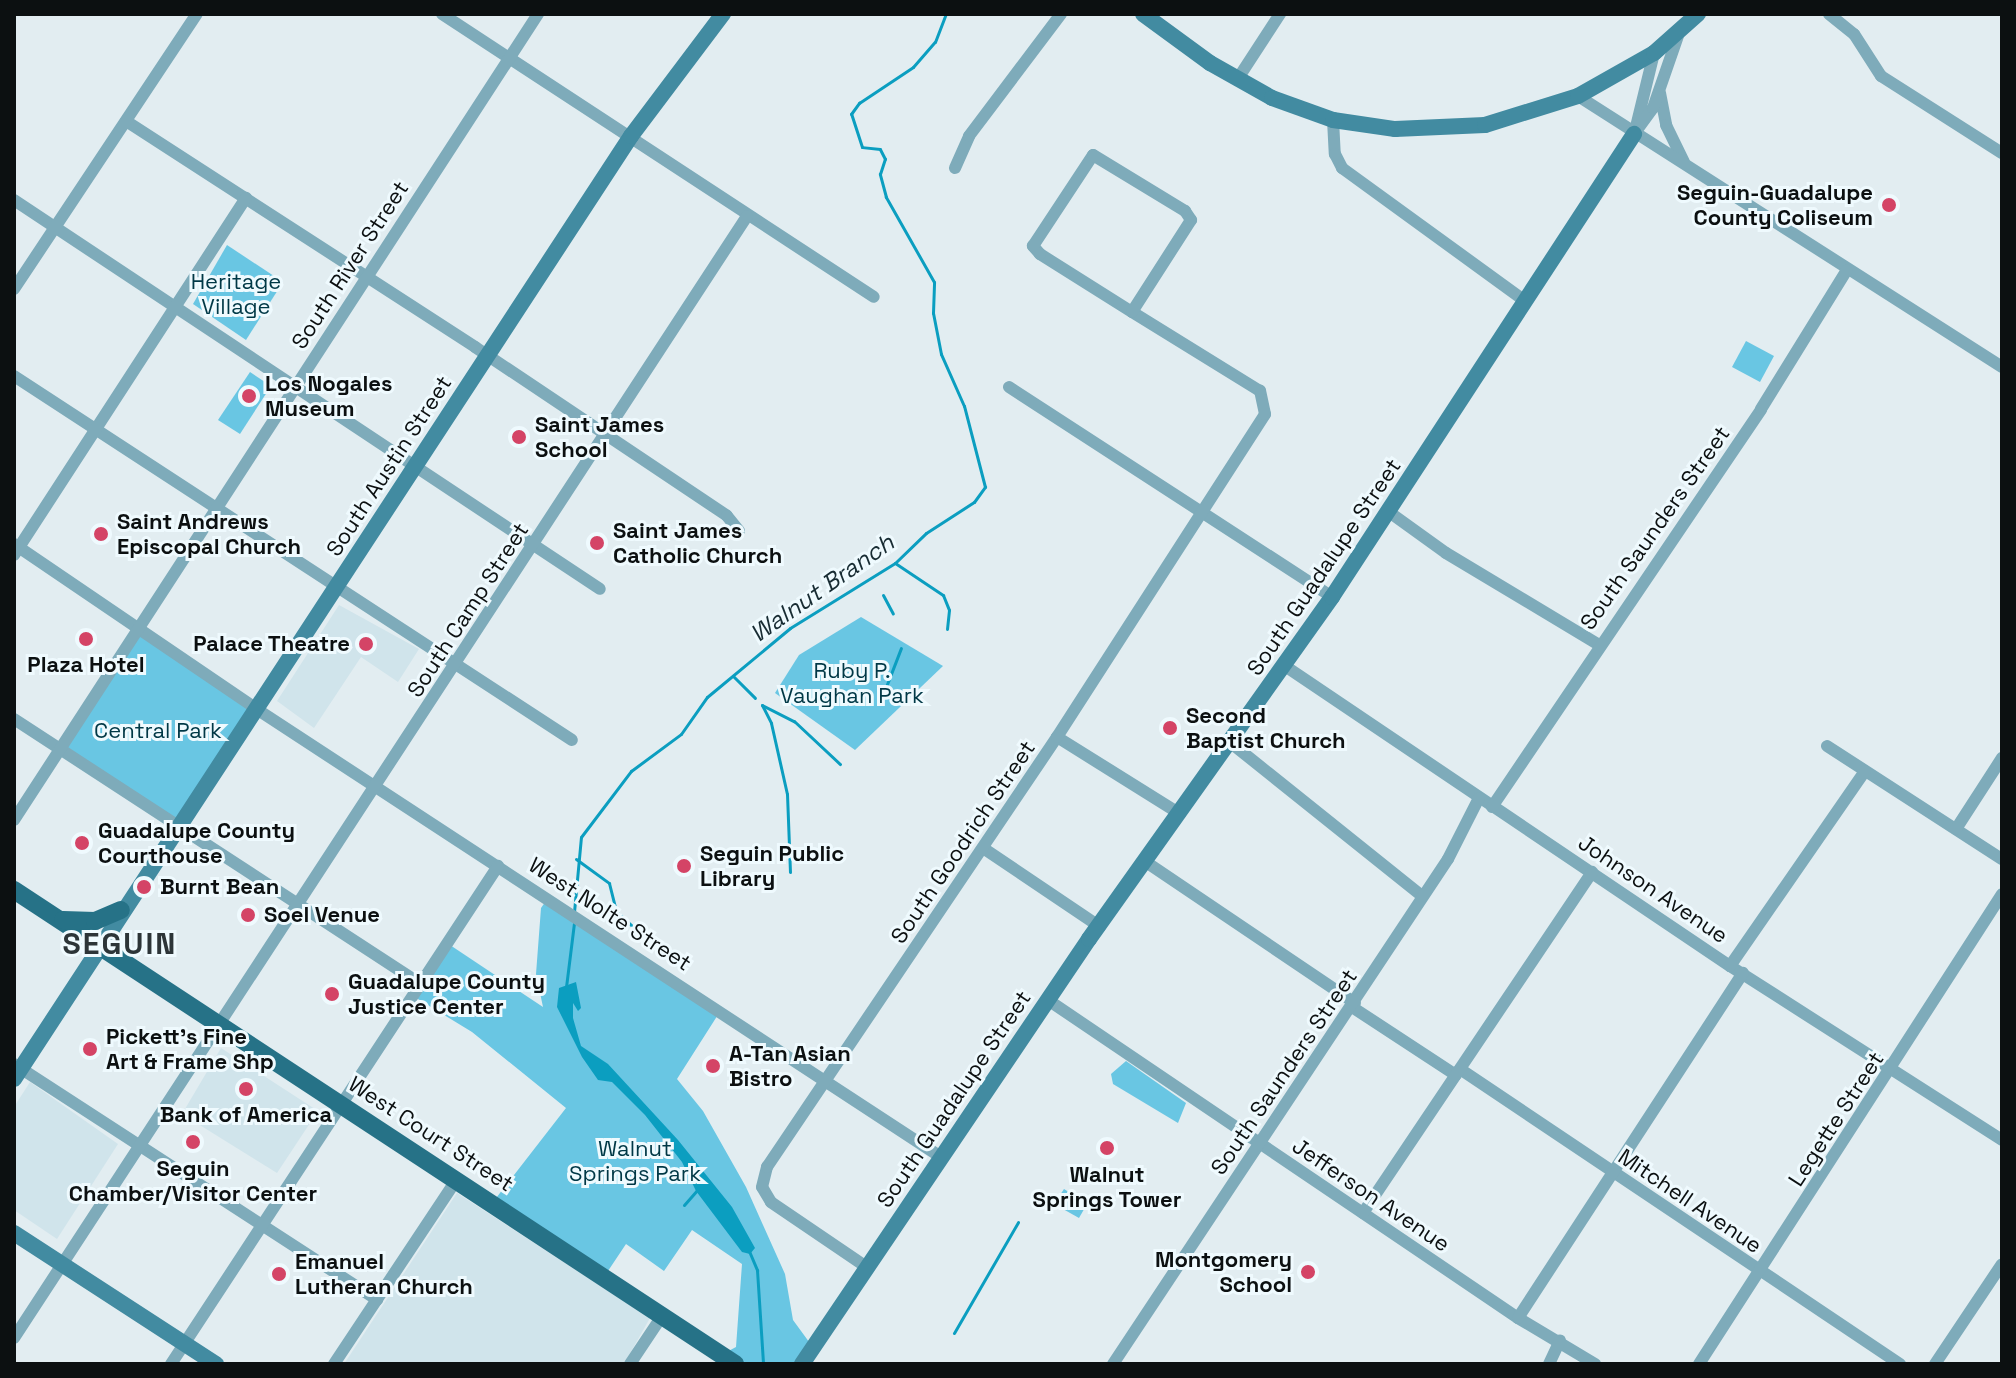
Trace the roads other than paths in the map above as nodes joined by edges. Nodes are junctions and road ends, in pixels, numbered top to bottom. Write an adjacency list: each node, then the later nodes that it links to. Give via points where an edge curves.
1 (197, 14): 17 (street)
2 (442, 14): 12 (street)
3 (538, 14): 12 (street, South River Street)
4 (723, 14): 19 (main road, South Austin Street)
5 (1061, 14): 22 (street, via 969,136)
6 (1143, 14): 13 (main road)
7 (1280, 14): 13 (street)
8 (1698, 14): 10 (main road)
9 (1829, 14): 20 (street, via 1854,34 1881,76)
10 (1681, 31): 11 (main road); 14 (street, via 1670,49)
11 (1654, 53): 15 (main road); 18 (street, South Guadalupe Street)
12 (510, 57): 19 (street); 28 (street, South River Street)
13 (1237, 80): 16 (main road)
14 (1660, 92): 18 (street); 21 (street, via 1666,125)
15 (1578, 96): 16 (main road, via 1521,116 1456,129 1395,129); 18 (street)
16 (1333, 120): 31 (street, via 1335,154 1342,168)
17 (126, 121): 23 (street); 26 (street)
18 (1634, 134): 21 (street); 31 (main road, South Guadalupe Street)
19 (631, 136): 25 (street); 34 (main road, South Austin Street)
20 (2002, 153)
21 (1685, 164): 27 (street)
22 (955, 168)
23 (246, 198): 28 (street); 32 (street)
24 (14, 200): 26 (street)
25 (747, 216): 30 (street); 40 (street, South Camp Street)
26 (54, 228): 29 (street); 32 (street)
27 (1847, 270): 35 (street); 52 (street, South Saunders Street, via 1761,409)
28 (366, 276): 34 (street); 37 (street, South River Street)
29 (14, 289)
30 (874, 297)
31 (1525, 301): 44 (main road, South Guadalupe Street)
32 (176, 305): 37 (street); 39 (street)
33 (1132, 312): 33 (street, via 1191,220 1185,211 1093,155 1033,246); 43 (street, South Goodrich Street, via 1260,391 1266,405 1263,421)
34 (487, 355): 40 (street); 41 (main road, South Austin Street)
35 (2002, 367)
36 (14, 376): 39 (street)
37 (297, 385): 41 (street); 42 (street, South River Street)
38 (1009, 387): 43 (street)
39 (96, 427): 42 (street); 47 (street)
40 (606, 434): 45 (street, via 727,516); 46 (street, South Camp Street)
41 (416, 465): 46 (street); 48 (main road, South Austin Street)
42 (219, 506): 48 (street); 51 (street, South River Street)
43 (1204, 510): 50 (street); 57 (street, South Goodrich Street)
44 (1389, 512): 50 (main road, South Guadalupe Street); 52 (street)
45 (739, 531)
46 (534, 546): 49 (street); 53 (street, South Camp Street)
47 (16, 549): 51 (street, West Nolte Street)
48 (336, 586): 53 (street); 55 (main road, South Austin Street)
49 (600, 589)
50 (1332, 597): 54 (main road, South Guadalupe Street)
51 (141, 627): 55 (street, West Nolte Street); 61 (street, South River Street)
52 (1599, 645): 66 (street, South Saunders Street)
53 (458, 664): 58 (street); 64 (street, South Camp Street)
54 (1285, 666): 59 (main road, South Guadalupe Street); 65 (street, Johnson Avenue)
55 (255, 708): 64 (street, West Nolte Street); 69 (main road, South Austin Street)
56 (14, 719): 61 (street)
57 (1057, 737): 67 (street); 71 (street, South Goodrich Street)
58 (572, 740)
59 (1231, 743): 67 (main road, South Guadalupe Street); 79 (street)
60 (1827, 746): 63 (street)
61 (62, 751): 68 (street, South River Street); 69 (street)
62 (2002, 758): 70 (street)
63 (1865, 771): 70 (street); 85 (street)
64 (378, 787): 74 (street, West Nolte Street); 80 (street, South Camp Street)
65 (1479, 798): 66 (street, Johnson Avenue); 79 (street, South Saunders Street, via 1455,848)
66 (1492, 807): 75 (street, Johnson Avenue)
67 (1180, 814): 73 (main road, South Guadalupe Street)
68 (14, 820)
69 (176, 826): 80 (street); 81 (main road, South Austin Street)
70 (1956, 829): 72 (street)
71 (983, 848): 83 (street); 94 (street, South Goodrich Street)
72 (2002, 859)
73 (1146, 862): 83 (main road, South Guadalupe Street); 89 (street, Mitchell Avenue)
74 (498, 866): 87 (street); 94 (street, West Nolte Street)
75 (1592, 872): 85 (street, Johnson Avenue); 93 (street)
76 (14, 877): 77 (main road)
77 (19, 893): 82 (main road, West Court Street)
78 (2002, 894): 91 (street, Legette Street)
79 (1422, 896): 89 (street, South Saunders Street)
80 (301, 906): 87 (street); 90 (street, South Camp Street)
81 (121, 910): 82 (main road, via 95,921); 84 (main road, South Austin Street)
82 (59, 920): 84 (main road, West Court Street)
83 (1100, 927): 88 (main road, South Guadalupe Street)
84 (100, 947): 90 (main road, West Court Street); 92 (main road, South Austin Street)
85 (1730, 966): 86 (street, Johnson Avenue)
86 (1743, 973): 91 (street, Johnson Avenue); 100 (street)
87 (420, 984): 95 (street)
88 (1048, 1000): 97 (street, Jefferson Avenue); 99 (main road, South Guadalupe Street)
89 (1354, 1005): 93 (street, Mitchell Avenue); 97 (street, South Saunders Street)
90 (221, 1025): 95 (main road, West Court Street); 98 (street, South Camp Street)
91 (1893, 1069): 96 (street, Johnson Avenue); 108 (street, Legette Street)
92 (16, 1070): 98 (street)
93 (1458, 1072): 100 (street, Mitchell Avenue); 102 (street)
94 (827, 1081): 99 (street, West Nolte Street); 107 (street, South Goodrich Street, via 767,1167 762,1187 780,1209)
95 (342, 1104): 101 (main road, West Court Street); 103 (street)
96 (2002, 1140)
97 (1260, 1144): 102 (street, Jefferson Avenue); 121 (street, South Saunders Street)
98 (141, 1146): 103 (street); 106 (street, South Camp Street)
99 (941, 1157): 107 (main road, South Guadalupe Street)
100 (1612, 1173): 108 (street, Mitchell Avenue); 111 (street)
101 (457, 1179): 109 (street); 110 (main road, West Court Street)
102 (1363, 1213): 111 (street, Jefferson Avenue)
103 (263, 1224): 109 (street); 114 (street)
104 (14, 1233): 106 (main road)
105 (2002, 1264): 126 (street)
106 (63, 1265): 112 (street, South Camp Street); 114 (main road)
107 (865, 1266): 120 (main road, South Guadalupe Street)
108 (1760, 1271): 124 (street, Legette Street); 125 (street, Mitchell Avenue)
109 (377, 1300): 118 (street)
110 (662, 1316): 115 (main road, West Court Street); 119 (street)
111 (1518, 1318): 113 (street, Jefferson Avenue)
112 (14, 1338)
113 (1560, 1340): 122 (street); 123 (street, Jefferson Avenue)
114 (185, 1344): 116 (street); 117 (main road)
115 (728, 1360)
116 (171, 1364)
117 (216, 1364)
118 (334, 1364)
119 (630, 1364)
120 (802, 1364)
121 (1113, 1364)
122 (1549, 1364)
123 (1595, 1364)
124 (1699, 1364)
125 (1900, 1364)
126 (1935, 1364)

